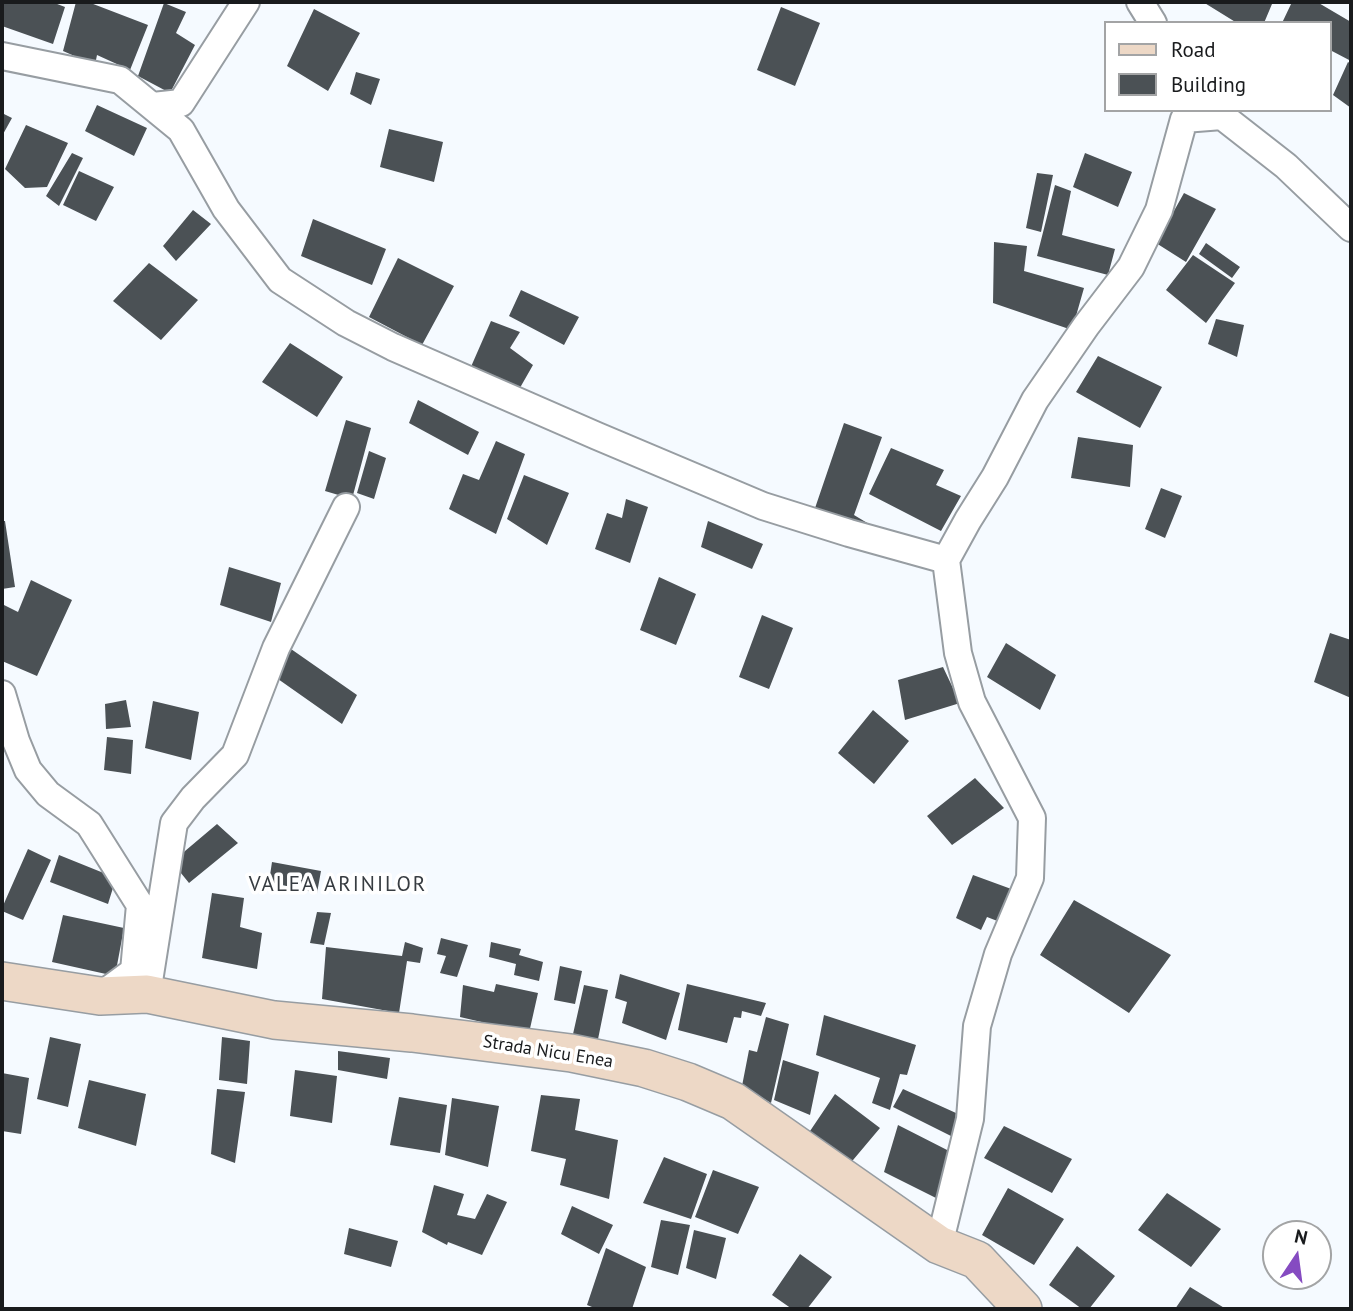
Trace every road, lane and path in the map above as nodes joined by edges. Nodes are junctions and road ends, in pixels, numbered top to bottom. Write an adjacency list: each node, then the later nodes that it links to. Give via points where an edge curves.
1 (246, 2): 5 (street, via 181,103)
2 (1140, 2): 3 (street)
3 (1152, 21)
4 (2, 56): 5 (street, via 120,80)
5 (153, 107): 9 (street, via 181,130 226,209 280,280 346,323 763,506)
6 (1184, 114): 7 (street, via 1222,116 1286,166); 9 (street, via 1159,210 1131,267 1035,400)
7 (1351, 228)
8 (346, 507): 12 (street, via 276,648 235,755 174,823)
9 (946, 560): 14 (street, via 958,653 972,702 1032,818 1030,878 998,954 977,1026 970,1119)
10 (2, 694): 13 (street, via 28,770 48,794 89,824 140,905 134,971)
11 (2, 981): 13 (street, Strada Nicu Enea)
12 (147, 994): 13 (street, Strada Nicu Enea); 14 (street, Strada Nicu Enea, via 274,1020 571,1053 644,1068 733,1101)
13 (100, 996)
14 (939, 1245): 15 (street, Strada Nicu Enea, via 977,1260)
15 (1023, 1309)

